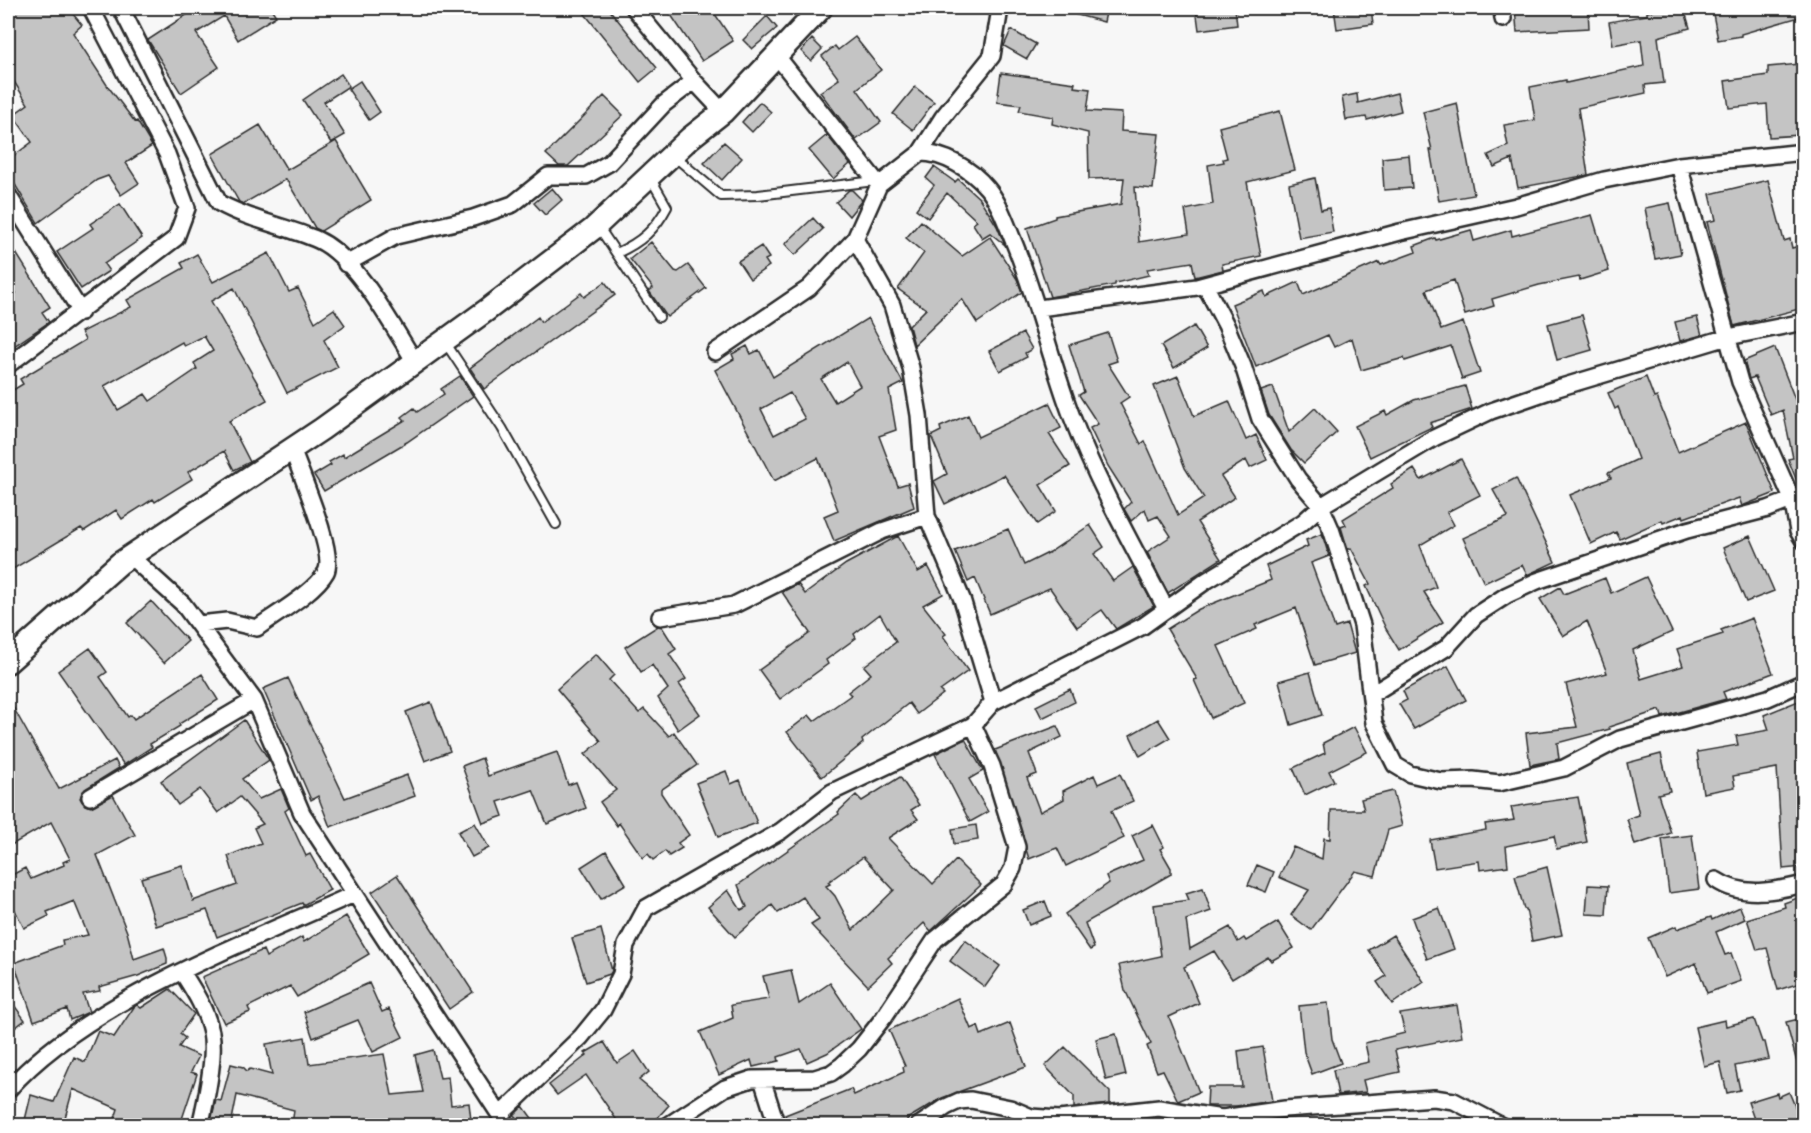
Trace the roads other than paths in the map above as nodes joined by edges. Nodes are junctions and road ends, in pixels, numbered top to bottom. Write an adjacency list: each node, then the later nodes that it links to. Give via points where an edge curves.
1 (91, 8): 22 (street, via 167,154 187,208 176,238)
2 (121, 8): 19 (street, via 219,203 321,242)
3 (634, 8): 7 (street)
4 (821, 8): 6 (main road)
5 (999, 15): 10 (street, via 992,56)
6 (776, 56): 8 (main road); 14 (street)
7 (694, 81): 8 (street); 19 (street, via 664,104 609,164 586,176 548,176 513,204 396,236)
8 (723, 112): 11 (main road)
9 (1803, 152): 12 (street)
10 (920, 153): 14 (street); 21 (street, via 951,161 987,188 1009,230)
11 (673, 154): 13 (main road); 14 (lane, via 721,196)
12 (1679, 165): 20 (street, via 1604,180); 25 (street)
13 (650, 177): 16 (main road); 18 (lane, via 667,207 646,236)
14 (877, 183): 17 (street)
15 (8, 195): 22 (street)
16 (597, 224): 18 (lane); 26 (main road)
17 (855, 239): 27 (street, via 809,288); 33 (street, via 892,305 911,368)
18 (617, 253): 23 (lane)
19 (346, 264): 28 (street, via 368,288)
20 (1205, 285): 21 (street); 32 (street, via 1239,356 1260,419 1298,479)
21 (1039, 308): 37 (street, via 1072,416 1113,512)
22 (81, 312): 29 (street, via 23,351)
23 (659, 317)
24 (1803, 322): 25 (street)
25 (1728, 337): 31 (street, via 1740,382); 32 (street, via 1491,411 1434,438)
26 (444, 341): 28 (main road); 34 (lane, via 502,428)
27 (715, 352)
28 (415, 362): 30 (main road)
29 (8, 366)
30 (292, 449): 36 (main road); 39 (street, via 318,520 330,563 327,570 309,590 257,628 227,621)
31 (1798, 497): 35 (street, via 1798,531); 42 (street, via 1537,581 1476,615 1446,648)
32 (1321, 506): 37 (street, via 1303,522); 42 (street, via 1362,625)
33 (927, 516): 38 (street, via 882,531 734,605); 44 (street, via 962,599)
34 (556, 524)
35 (1803, 541)
36 (130, 556): 39 (street, via 183,604); 40 (main road)
37 (1166, 609): 44 (street, via 1133,631)
38 (660, 617)
39 (199, 624): 43 (street)
40 (8, 659)
41 (1803, 682): 42 (street, via 1768,698 1620,739 1564,768 1499,783 1441,781 1410,774 1395,765 1374,723)
42 (1372, 693)
43 (254, 700): 46 (street); 49 (street, via 302,813)
44 (993, 702): 45 (street)
45 (973, 724): 51 (street, via 992,766 1017,847 1013,868 1004,884 934,940 884,1017 842,1065 815,1078); 53 (street, via 832,792 781,831 646,908 626,945 621,974 603,1010)
46 (90, 797)
47 (1716, 880): 48 (street, via 1740,890 1773,892)
48 (1803, 884)
49 (354, 894): 50 (street); 53 (street)
50 (182, 972): 52 (street, via 130,998 74,1035 23,1073); 54 (street, via 201,1004 211,1034)
51 (762, 1079): 55 (street, via 725,1088); 56 (street)
52 (8, 1090)
53 (503, 1120)
54 (200, 1125)
55 (667, 1125)
56 (777, 1125)
57 (918, 1125): 58 (street, via 946,1107 971,1100 1031,1117 1059,1119 1159,1108 1222,1118 1276,1109 1434,1098 1454,1101)
58 (1502, 1125)

